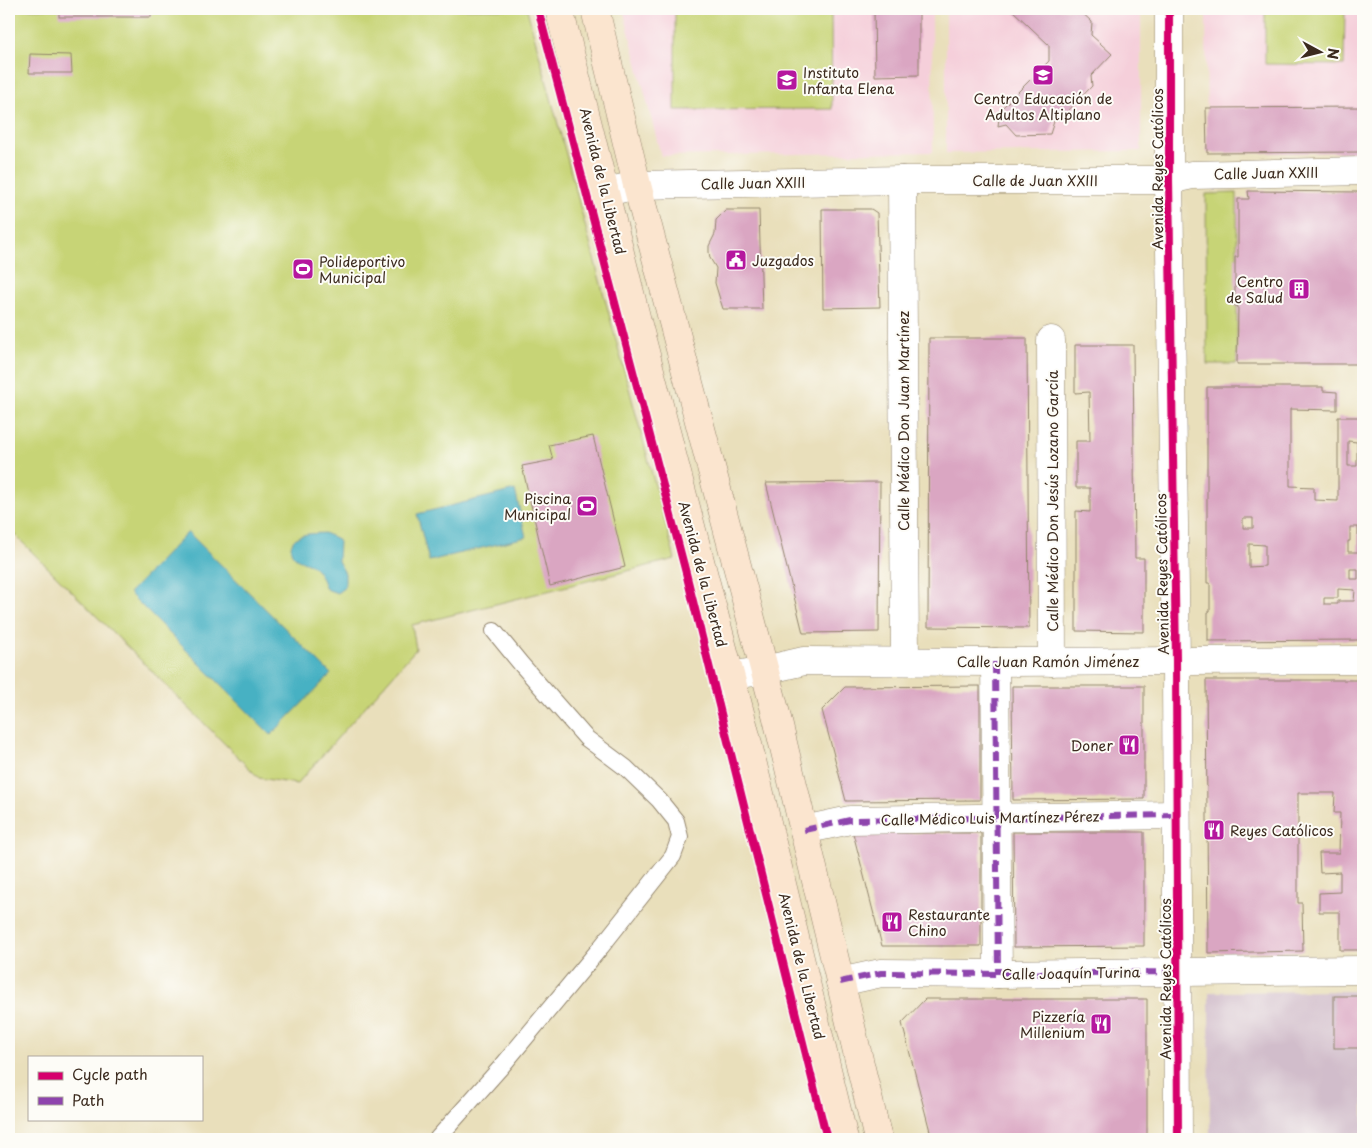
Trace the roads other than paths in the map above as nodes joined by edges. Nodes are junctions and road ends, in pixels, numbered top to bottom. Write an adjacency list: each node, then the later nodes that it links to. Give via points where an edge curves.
1 (560, 9): 8 (main road, Avenida de la Libertad)
2 (595, 9): 7 (main road)
3 (1169, 9): 6 (street, Avenida Reyes Católicos)
4 (1363, 171): 6 (street, Calle Juan XXIII, via 1192,174)
5 (902, 180): 6 (street, Calle de Juan XXIII); 7 (street, Calle Juan XXIII); 12 (street, Calle Médico Don Juan Martínez)
6 (1169, 180): 13 (street, Avenida Reyes Católicos)
7 (636, 185): 8 (street, Calle Juan XXIII); 16 (main road)
8 (606, 192): 17 (main road, Avenida de la Libertad)
9 (1051, 340): 15 (street, Calle Médico Don Jesús Lozano García)
10 (494, 631): 25 (lane, via 586,738 626,768 659,800 676,820 680,837 673,856 601,947)
11 (1363, 660): 13 (street, Calle Juan Ramón Jiménez)
12 (905, 661): 14 (street, Calle Juan Ramón Jiménez); 16 (street, Calle Juan Ramón Jiménez, via 804,662)
13 (1176, 661): 15 (street, Calle Juan Ramón Jiménez); 18 (street, Avenida Reyes Católicos)
14 (995, 662): 15 (street, Calle Juan Ramón Jiménez); 19 (street)
15 (1052, 662)
16 (764, 670): 17 (street, Calle Juan Ramón Jiménez); 20 (main road)
17 (730, 676): 26 (main road, Avenida de la Libertad)
18 (1176, 815): 19 (street, Calle Médico Luis Martínez Pérez); 22 (street, Avenida Reyes Católicos)
19 (997, 818): 20 (street, Calle Médico Luis Martínez Pérez, via 850,820); 23 (street)
20 (804, 830): 24 (main road)
21 (1363, 970): 22 (street, Calle Joaquín Turina)
22 (1178, 972): 23 (street, Calle Joaquín Turina); 28 (street, Avenida Reyes Católicos)
23 (998, 974): 24 (street, Calle Joaquín Turina, via 881,973)
24 (840, 982): 27 (main road)
25 (437, 1139)
26 (844, 1139)
27 (878, 1139)
28 (1178, 1139)

